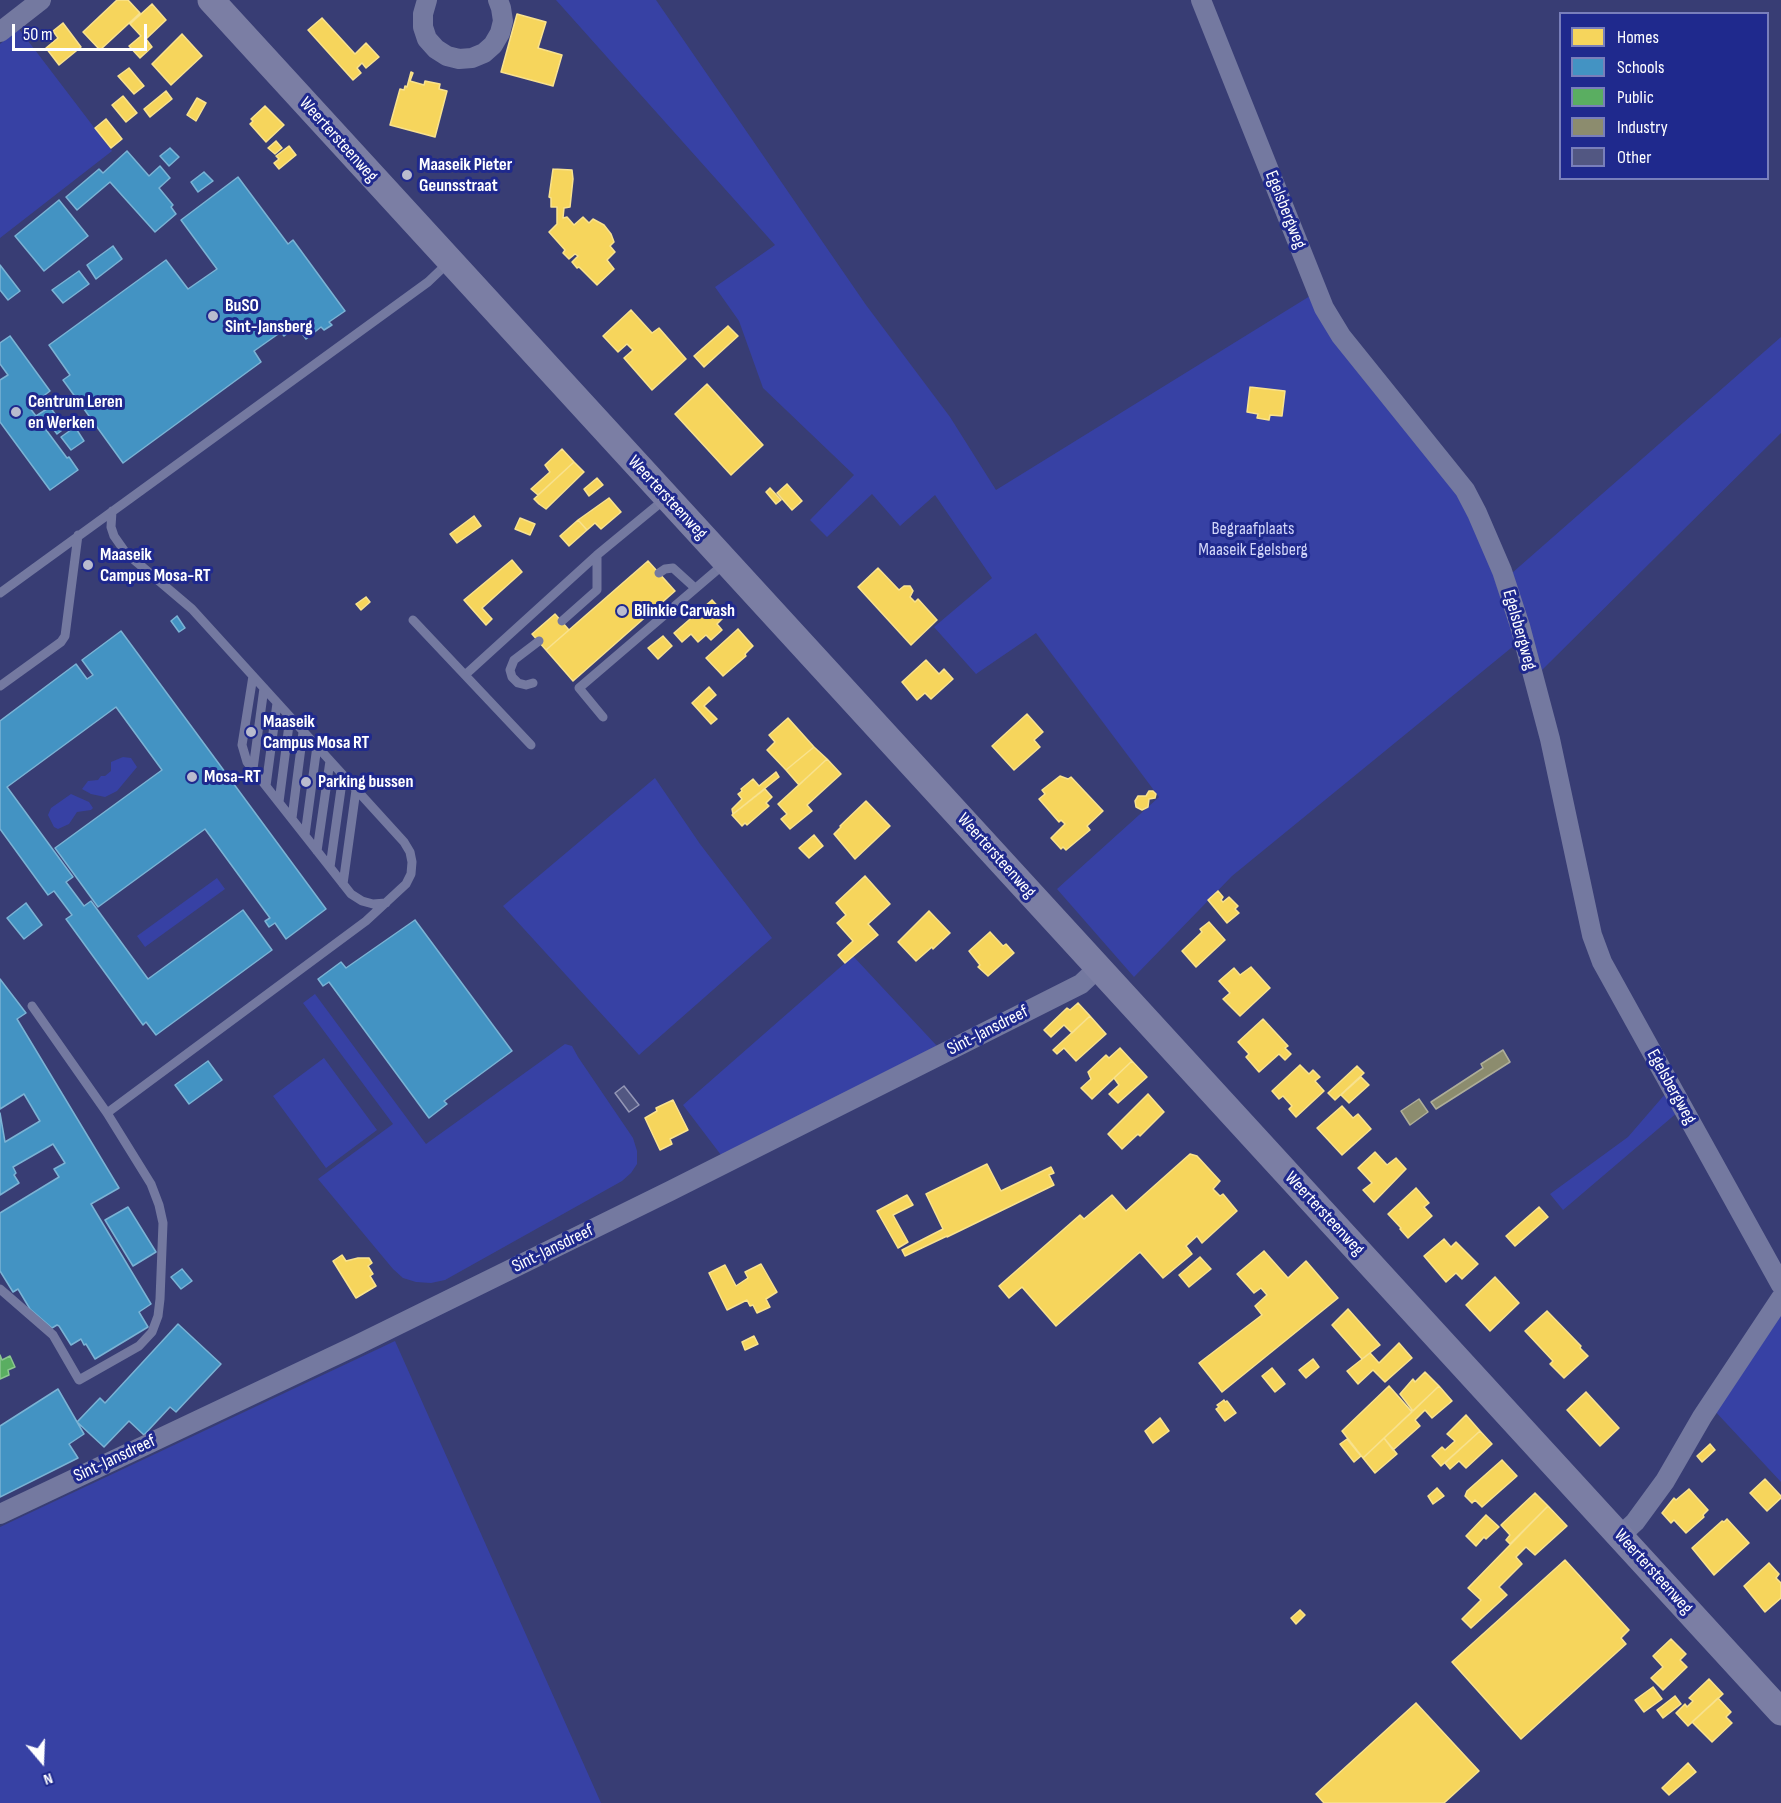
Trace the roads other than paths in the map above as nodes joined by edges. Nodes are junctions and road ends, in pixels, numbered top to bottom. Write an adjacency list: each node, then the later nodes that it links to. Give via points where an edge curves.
1 (41, 0): 6 (street)
2 (211, 0): 7 (main road, Weertersteenweg)
3 (427, 0): 4 (street, via 423,27 428,39 447,56 459,59 472,58 493,45 503,21)
4 (498, 0)
5 (1201, 0): 45 (street, Egelsbergweg, via 1324,308 1341,336 1466,490 1477,513 1520,626 1550,739 1592,935 1602,962)
6 (0, 32)
7 (449, 262): 8 (main road, Weertersteenweg); 9 (lane, via 419,289)
8 (667, 497): 11 (lane); 12 (main road, Weertersteenweg)
9 (112, 511): 10 (lane); 20 (lane, via 111,527 126,553 192,609)
10 (78, 536): 15 (lane); 22 (lane, via 65,636)
11 (597, 555): 17 (lane, via 597,590); 19 (lane)
12 (726, 561): 14 (lane); 42 (main road, Weertersteenweg)
13 (659, 573): 14 (lane, via 673,568)
14 (695, 588): 26 (lane, via 579,688)
15 (0, 593)
16 (413, 620): 19 (lane)
17 (562, 621)
18 (539, 641): 21 (lane, via 511,666 512,677 518,683)
19 (465, 675): 28 (lane)
20 (253, 676): 23 (lane); 31 (lane, via 242,745 244,757)
21 (533, 683)
22 (0, 686)
23 (264, 688): 24 (lane); 31 (lane)
24 (277, 703): 25 (lane); 33 (lane)
25 (290, 717): 27 (lane); 35 (lane)
26 (603, 717)
27 (303, 732): 29 (lane); 36 (lane)
28 (531, 745)
29 (317, 746): 30 (lane); 37 (lane)
30 (330, 761): 32 (lane); 38 (lane)
31 (253, 769): 33 (lane)
32 (343, 775): 34 (lane); 39 (lane)
33 (266, 786): 35 (lane)
34 (356, 790): 40 (lane); 41 (lane, via 410,852 411,874)
35 (279, 802): 36 (lane)
36 (292, 818): 37 (lane)
37 (305, 835): 38 (lane)
38 (317, 851): 39 (lane)
39 (330, 867): 40 (lane)
40 (343, 884): 41 (lane, via 362,901)
41 (386, 903): 44 (lane)
42 (1098, 968): 48 (street, Sint-Jansdreef, via 1081,984 670,1191); 49 (main road, Weertersteenweg)
43 (32, 1006): 44 (lane)
44 (107, 1113): 46 (lane, via 150,1184 163,1223 160,1299 152,1332 139,1346 79,1380 52,1335)
45 (1781, 1285)
46 (0, 1289)
47 (1781, 1298): 49 (street, via 1702,1417 1665,1481)
48 (0, 1514)
49 (1620, 1536): 50 (main road, Weertersteenweg)
50 (1781, 1712)

